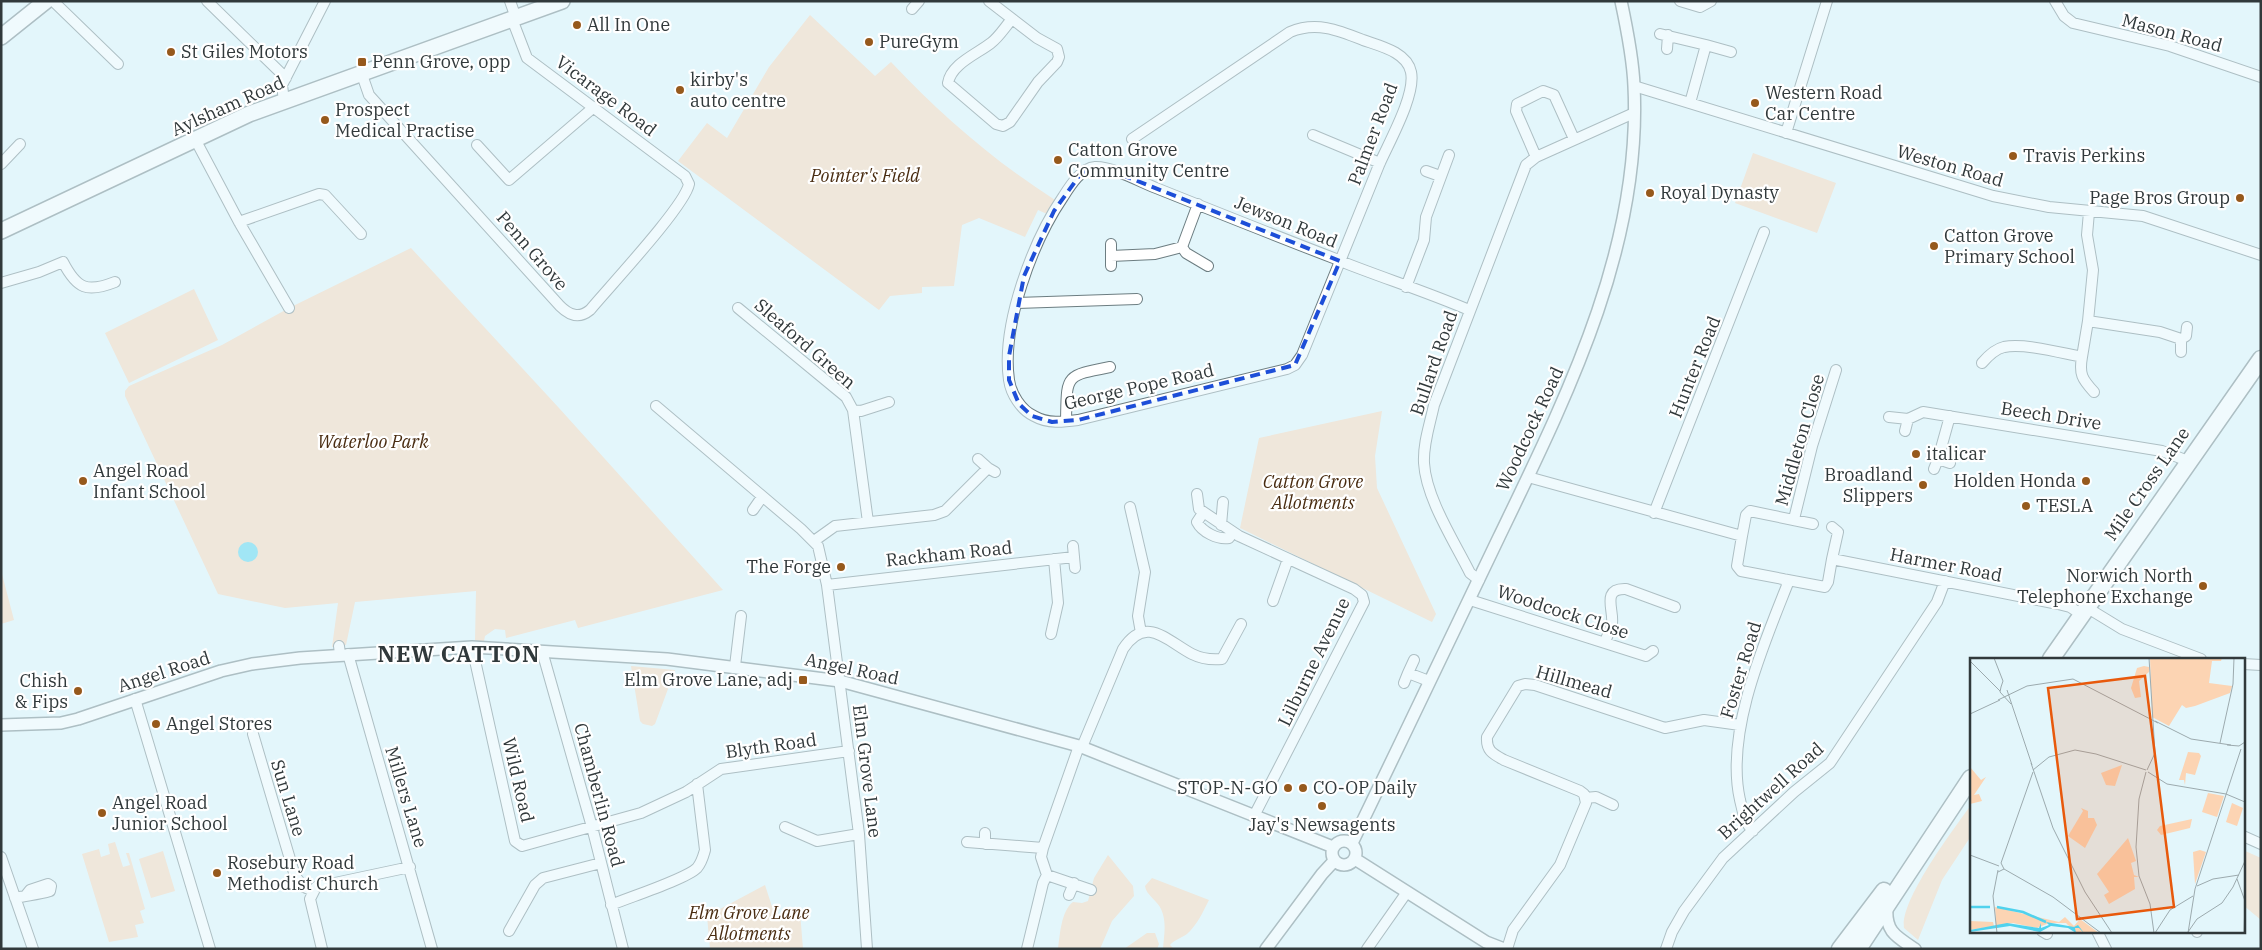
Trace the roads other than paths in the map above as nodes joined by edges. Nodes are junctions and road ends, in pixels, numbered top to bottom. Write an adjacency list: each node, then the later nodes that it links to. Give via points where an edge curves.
1 (46, 1): 15 (main road)
2 (53, 1): 19 (street)
3 (207, 1): 22 (street)
4 (326, 1): 22 (street)
5 (510, 1): 13 (street, Vicarage Road)
6 (562, 1): 13 (main road, Aylsham Road)
7 (990, 1): 14 (street)
8 (1622, 1): 23 (street, Woodcock Road)
9 (1680, 1): 10 (street, via 1700,7)
10 (1711, 1)
11 (1827, 1): 28 (street)
12 (2055, 1): 21 (street, Mason Road, via 2064,16 2073,23 2170,46)
13 (514, 18): 20 (main road, Aylsham Road); 26 (street, Vicarage Road, via 527,58)
14 (1012, 19): 14 (street, via 992,42 960,65 948,83 996,124 1003,126 1010,122 1059,57 1057,49)
15 (2, 36)
16 (1706, 45): 17 (street, via 1664,34); 18 (street); 25 (street)
17 (1667, 48)
18 (1731, 52)
19 (118, 64)
20 (361, 72): 24 (main road, Aylsham Road); 42 (street, Penn Grove, via 369,95 567,313 583,315 590,310)
21 (2261, 77)
22 (286, 78): 24 (street, via 282,85)
23 (1634, 86): 25 (street, Weston Road); 27 (street, Woodcock Road)
24 (284, 101): 30 (main road, Aylsham Road)
25 (1690, 103): 28 (street, Weston Road)
26 (594, 107): 34 (street, via 509,180); 42 (street, Vicarage Road, via 685,176)
27 (1634, 113): 32 (street, Bullard Road); 85 (street, Woodcock Road, via 1624,210 1604,294 1574,379)
28 (1786, 133): 44 (street, Weston Road, via 1994,196)
29 (1313, 135): 37 (street)
30 (195, 139): 45 (street); 46 (main road, Aylsham Road)
31 (1132, 139): 37 (street, Palmer Road, via 1290,32 1303,26 1318,26 1399,55 1411,72 1408,97)
32 (1574, 139): 36 (street, Bullard Road); 36 (street, via 1554,95 1543,91 1523,100 1517,104 1516,111)
33 (20, 144): 38 (street)
34 (477, 145)
35 (1449, 155): 41 (street)
36 (1536, 157): 61 (street, Bullard Road, via 1520,175)
37 (1380, 163): 52 (street, Palmer Road)
38 (1, 164)
39 (1090, 168): 43 (street, Jewson Road, via 1107,169); 58 (street, George Pope Road, via 1082,172 1054,211 1038,241)
40 (1426, 171): 41 (street)
41 (1440, 176): 56 (street, via 1426,217 1424,240)
42 (688, 191)
43 (1198, 204): 50 (street); 52 (street, Jewson Road)
44 (2089, 212): 51 (street, Weston Road, via 2143,216); 62 (street, via 2087,235 2093,270)
45 (239, 222): 48 (street, via 319,194 325,195); 59 (street)
46 (1, 231)
47 (1764, 232): 92 (street, Hunter Road)
48 (362, 234)
49 (1111, 244): 50 (street, via 1111,261)
50 (1182, 247): 53 (street)
51 (2261, 255)
52 (1340, 261): 56 (street, Jewson Road); 78 (street, George Pope Road, via 1302,355 1287,369)
53 (1208, 266)
54 (116, 282): 55 (street, via 99,288 80,286 71,279 63,262)
55 (1, 283)
56 (1406, 287): 61 (street, Jewson Road)
57 (1137, 299): 58 (street)
58 (1016, 304): 78 (street, George Pope Road, via 1009,356 1009,380 1014,393 1019,404 1032,416)
59 (289, 308)
60 (738, 308): 74 (street, Sleaford Green, via 846,397)
61 (1469, 310): 108 (street, Bullard Road, via 1434,405 1424,462 1427,484 1470,573)
62 (2088, 321): 64 (street, via 2160,332); 66 (street)
63 (2187, 327): 64 (street, via 2186,336)
64 (2181, 339): 65 (street)
65 (2180, 352)
66 (2082, 357): 68 (street, via 2016,346 1992,352); 71 (street, via 2082,379)
67 (2261, 358): 82 (highway, Mile Cross Lane)
68 (1982, 363)
69 (1110, 367): 78 (street, via 1081,368 1072,378 1068,383)
70 (1836, 370): 93 (street, Middleton Close)
71 (2094, 392)
72 (889, 402): 74 (street, via 861,411)
73 (656, 406): 87 (street)
74 (854, 410): 94 (street, Sleaford Green)
75 (1950, 416): 77 (street, Beech Drive, via 1919,412); 80 (street); 82 (street, Beech Drive, via 2162,451)
76 (1889, 417): 77 (street, Beech Drive)
77 (1908, 419): 79 (street)
78 (1066, 422)
79 (1905, 431)
80 (1938, 458): 83 (street); 84 (street)
81 (978, 459): 94 (street, via 992,470 945,511)
82 (2188, 461): 114 (highway, Mile Cross Lane)
83 (1950, 463)
84 (1934, 469)
85 (1528, 477): 92 (street); 108 (street, Woodcock Road)
86 (1197, 494): 91 (street, via 1199,509)
87 (762, 497): 90 (street); 100 (street)
88 (1223, 502): 96 (street)
89 (1130, 508): 117 (street, via 1145,572 1138,616)
90 (753, 510)
91 (1203, 513): 96 (street, Lilburne Avenue); 98 (street, via 1197,522 1206,531 1222,539 1229,538)
92 (1654, 513): 99 (street)
93 (1794, 519): 95 (street); 99 (street, via 1750,511 1746,515)
94 (868, 522): 100 (street, via 835,526)
95 (1813, 524)
96 (1221, 525): 98 (street, Lilburne Avenue)
97 (1832, 527): 105 (street, via 1838,532)
98 (1233, 532): 104 (street, Lilburne Avenue)
99 (1742, 536): 107 (street, via 1737,561 1741,571)
100 (814, 542): 110 (street, Elm Grove Lane, via 822,558)
101 (1073, 546): 102 (street)
102 (1074, 557): 103 (street, Rackham Road); 106 (street)
103 (1054, 559): 110 (street, Rackham Road); 118 (street, via 1058,603)
104 (1288, 559): 112 (street); 142 (street, Lilburne Avenue, via 1354,589 1362,595 1364,602)
105 (1832, 559): 107 (street, via 1825,586); 109 (street, Harmer Road)
106 (1075, 568)
107 (1783, 579): 134 (street, Foster Road, via 1788,583)
108 (1479, 580): 111 (street, Woodcock Road)
109 (1945, 580): 114 (street, Harmer Road); 145 (street, Brightwell Road, via 1937,602 1830,763)
110 (827, 585): 130 (street, Elm Grove Lane)
111 (1470, 600): 119 (street, Woodcock Close); 131 (street, Woodcock Road)
112 (1273, 601)
113 (1675, 607): 119 (street, via 1618,589 1610,600 1612,622)
114 (2083, 611): 124 (highway, Mile Cross Lane); 125 (street, Harmer Road)
115 (742, 616): 129 (street)
116 (1241, 624): 117 (street, via 1222,658 1213,659 1191,653 1174,640)
117 (1141, 633): 136 (street, via 1131,637 1123,649)
118 (1051, 634)
119 (1605, 642): 123 (street, Woodcock Close)
120 (472, 647): 121 (street, Angel Road); 122 (street, Angel Road); 143 (street, Wild Road, via 515,841 522,846)
121 (342, 651): 132 (street, Angel Road, via 231,669); 158 (street, Millers Lane)
122 (542, 651): 129 (street, Angel Road); 143 (street, Chamberlin Road)
123 (1649, 657)
124 (2052, 658)
125 (2198, 658)
126 (1414, 660): 131 (street, via 1406,678)
127 (2244, 664): 128 (street)
128 (2261, 665)
129 (734, 666): 130 (street, Angel Road)
130 (840, 681): 136 (street, Angel Road); 137 (street, Elm Grove Lane)
131 (1430, 681): 149 (street, Woodcock Road)
132 (135, 699): 133 (street, Angel Road, via 61,722); 170 (street)
133 (1, 725)
134 (1740, 726): 140 (street, Hillmead, via 1704,720 1665,728 1535,685 1518,686 1487,737 1486,746 1492,754 1580,791); 145 (street, Foster Road, via 1736,771 1738,790 1744,818)
135 (253, 734): 162 (street, Sun Lane, via 295,876 304,887)
136 (1081, 746): 142 (street, Angel Road); 153 (street)
137 (849, 752): 139 (street, Blyth Road, via 735,766 721,769); 146 (street, Elm Grove Lane)
138 (1970, 779): 151 (highway)
139 (697, 784): 143 (street, Blyth Road, via 641,814); 165 (street, via 705,850 703,861 683,876)
140 (1585, 798): 141 (street, Hillmead, via 1596,798); 178 (street, via 1586,809 1560,865 1513,930)
141 (1613, 805)
142 (1254, 816): 152 (street, Angel Road)
143 (592, 827): 157 (street, Chamberlin Road)
144 (785, 827): 146 (street, via 817,841)
145 (1753, 831): 179 (street, Brightwell Road, via 1723,858 1704,881 1672,932)
146 (859, 834): 174 (street, Elm Grove Lane)
147 (2244, 836): 150 (street)
148 (967, 842): 153 (street, via 985,839)
149 (1352, 843): 152 (street, via 1341,841); 155 (street, via 1356,850)
150 (2261, 844)
151 (1924, 845): 166 (highway); 180 (highway)
152 (1333, 847): 156 (street)
153 (1043, 848): 159 (street, via 1041,857)
154 (1, 857): 169 (street, via 20,897)
155 (1355, 859): 156 (street, via 1345,865); 163 (street)
156 (1334, 860): 176 (street)
157 (601, 863): 165 (street, Chamberlin Road); 167 (street, via 543,878 535,885)
158 (410, 867): 162 (street, via 319,886); 172 (street, Millers Lane)
159 (1047, 875): 160 (street); 175 (street)
160 (1074, 884): 161 (street); 164 (street)
161 (1091, 890)
162 (313, 891): 171 (street, via 310,899)
163 (1407, 892): 177 (street); 178 (street, via 1486,942)
164 (1069, 896)
165 (611, 904): 173 (street, Chamberlin Road)
166 (1887, 906): 181 (highway); 182 (street, via 1888,927)
167 (509, 931)
168 (2098, 932): 183 (street)
169 (32, 949)
170 (210, 949)
171 (322, 949)
172 (432, 949)
173 (623, 949)
174 (867, 949)
175 (1027, 949)
176 (1266, 949)
177 (1367, 949)
178 (1505, 949)
179 (1666, 949)
180 (1840, 949)
181 (1858, 949)
182 (1915, 949)
183 (2106, 949)

